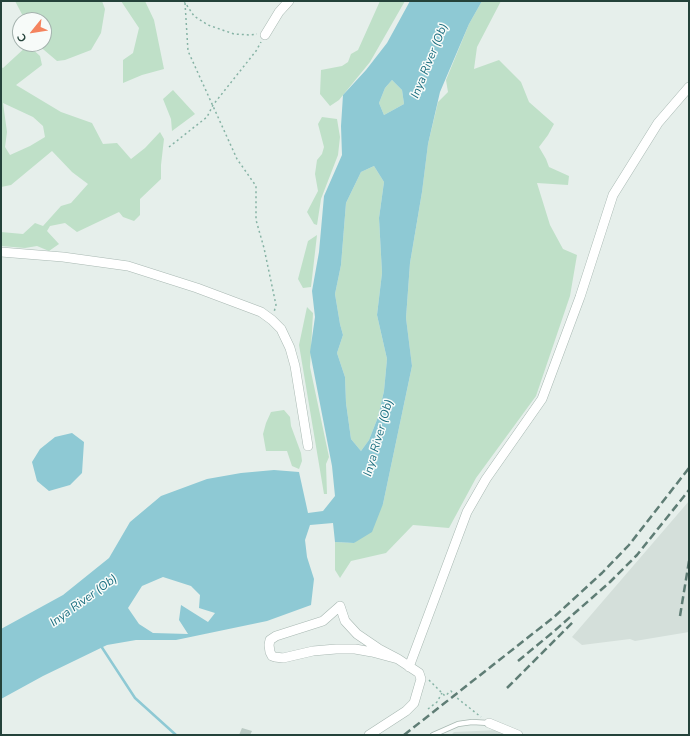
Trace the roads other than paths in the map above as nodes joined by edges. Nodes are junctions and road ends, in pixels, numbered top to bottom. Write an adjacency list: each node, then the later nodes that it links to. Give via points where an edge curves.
1 (289, 1): 2 (street)
2 (266, 34)
3 (689, 87): 7 (street, via 658,123 613,195 580,297 542,399 486,479 467,512)
4 (1, 252): 5 (street, via 128,266 261,312 281,329 290,348)
5 (308, 446)
6 (398, 659): 6 (street, via 357,634 345,620 340,606 322,621 276,636 270,640 269,646 272,656 283,658 329,650 355,649); 7 (street)
7 (409, 667): 9 (street, via 419,673 421,679 414,703)
8 (489, 722): 10 (lane, via 458,724); 11 (street)
9 (369, 735)
10 (433, 735)
11 (518, 735)

